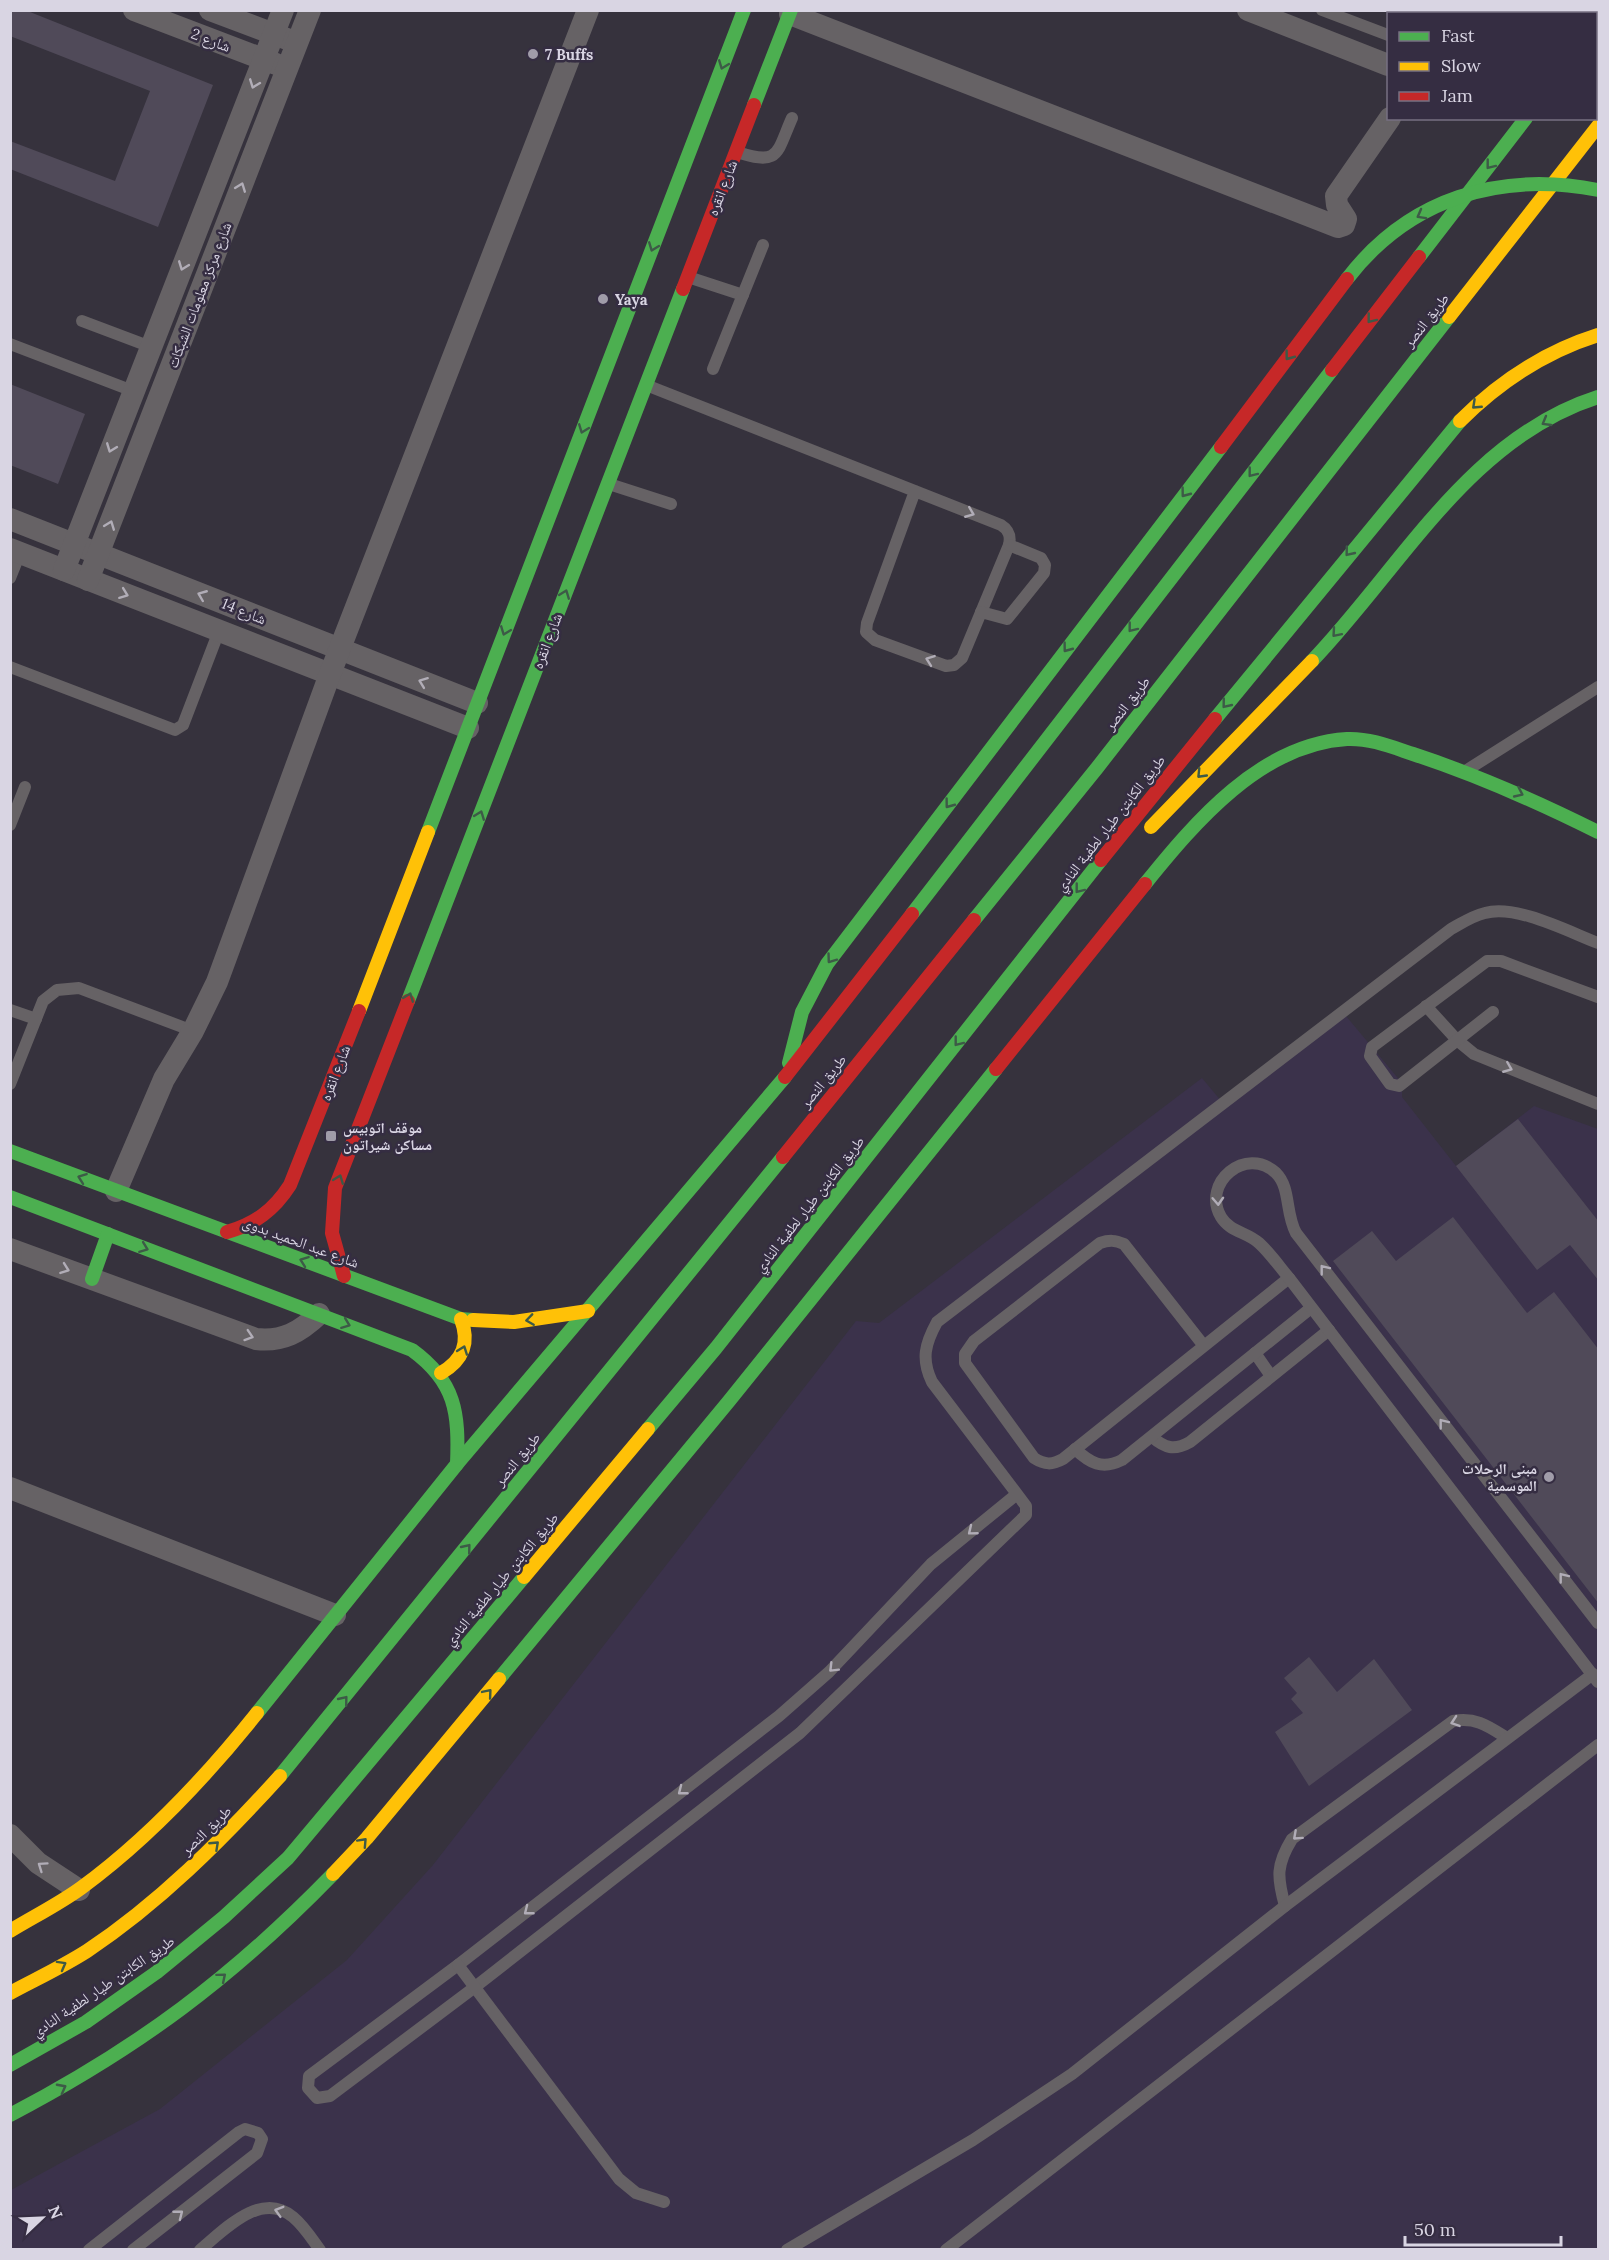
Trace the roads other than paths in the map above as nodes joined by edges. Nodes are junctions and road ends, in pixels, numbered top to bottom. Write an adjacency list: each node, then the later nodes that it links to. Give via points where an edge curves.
1 (134, 10): 13 (street, شارع 2)
2 (210, 10): 11 (street, شارع 2)
3 (283, 10): 11 (street, شارع مركز معلومات الشبكات)
4 (310, 10): 12 (street, شارع مركز معلومات الشبكات)
5 (588, 10): 46 (street)
6 (744, 10): 51 (main road, شارع انقره, one-way to 51)
7 (1248, 10): 14 (street)
8 (1322, 10): 10 (lane)
9 (790, 12): 17 (street, via 1338,227 1346,219 1336,196); 20 (main road, شارع انقره)
10 (1387, 34)
11 (273, 35): 12 (street, شارع 2); 13 (street, شارع مركز معلومات الشبكات)
12 (297, 42): 15 (street, شارع مركز معلومات الشبكات)
13 (263, 60): 15 (street, شارع 2); 28 (street, شارع مركز معلومات الشبكات, one-way to 28)
14 (1387, 64)
15 (287, 68): 40 (street, شارع مركز معلومات الشبكات, one-way to 15)
16 (792, 118): 20 (lane, via 771,158)
17 (1389, 120)
18 (1524, 120): 71 (main road, one-way to 71)
19 (1599, 126): 110 (main road, طريق النصر, one-way to 19, via 86,1952 164,1893 236,1826 302,1752 1098,768)
20 (736, 152): 23 (main road, شارع انقره)
21 (1599, 190): 71 (main road, one-way to 71, bridge, via 1545,183 1502,184 1419,214 1374,248 827,964 802,1012)
22 (763, 245): 24 (lane)
23 (688, 277): 24 (lane); 30 (main road, شارع انقره)
24 (743, 296): 29 (lane)
25 (82, 321): 28 (lane)
26 (1599, 335): 62 (main road, طريق الكابتن طيار لطفية النادي, one-way to 62, via 1535,361 1493,389 1454,427)
27 (10, 344): 31 (lane)
28 (151, 347): 31 (street, شارع مركز معلومات الشبكات)
29 (713, 369)
30 (646, 385): 33 (main road, شارع انقره); 34 (lane)
31 (133, 391): 37 (street, شارع مركز معلومات الشبكات, one-way to 37)
32 (1599, 397): 50 (main road, one-way to 50, via 1576,404 1509,443 1474,472)
33 (608, 484): 35 (lane); 82 (main road, شارع انقره, one-way to 33, via 332,1242 327,1207)
34 (915, 491): 38 (lane, one-way to 38, via 1001,525 1010,534); 44 (lane, one-way to 34, via 962,658 950,666 874,640 866,632)
35 (671, 504)
36 (10, 519): 37 (street, شارع 14)
37 (74, 544): 40 (street, شارع 14); 41 (street, شارع مركز معلومات الشبكات)
38 (1009, 545): 44 (lane); 44 (lane, via 1041,558 1044,573 1007,619)
39 (15, 551): 41 (street, شارع 14); 42 (lane)
40 (99, 554): 43 (street, شارع مركز معلومات الشبكات); 46 (street, شارع 14, one-way to 40)
41 (64, 570): 43 (street, شارع 14)
42 (10, 578)
43 (88, 580): 45 (street, شارع 14, one-way to 45)
44 (981, 612)
45 (219, 631): 47 (lane, via 183,725 175,730); 48 (street, شارع 14)
46 (339, 649): 48 (street); 51 (street, شارع 14, one-way to 46)
47 (10, 667)
48 (330, 674): 52 (street, شارع 14); 69 (street, via 217,982)
49 (1599, 687): 56 (lane)
50 (1276, 698): 53 (main road); 60 (main road, one-way to 60)
51 (477, 703): 52 (main road, شارع انقره)
52 (468, 728): 76 (main road, شارع انقره)
53 (1268, 728)
54 (1271, 747): 55 (main road)
55 (1287, 757): 56 (main road, via 1341,739 1369,741); 112 (main road, one-way to 55, via 75,2081 192,2002 263,1942 352,1855 729,1401 1175,847 1229,794 1263,768)
56 (1466, 770): 59 (main road, one-way to 59)
57 (25, 788): 58 (lane)
58 (10, 825)
59 (1599, 832)
60 (1144, 834)
61 (1130, 848): 62 (main road)
62 (1095, 870): 111 (main road, طريق الكابتن طيار لطفية النادي, one-way to 111, via 716,1348 288,1858 186,1950 82,2023)
63 (1599, 943): 98 (lane, via 1523,915 1487,912 1467,919 937,1322 925,1348 926,1369 932,1382)
64 (1599, 997): 65 (lane, via 1494,960 1481,964)
65 (1426, 1006): 70 (lane); 70 (lane, via 1370,1049 1372,1060 1390,1084 1402,1083)
66 (10, 1010): 68 (lane)
67 (1493, 1012): 70 (lane)
68 (36, 1019): 69 (lane, via 49,994 72,987); 72 (lane)
69 (193, 1031): 75 (street, via 164,1079)
70 (1457, 1040): 73 (lane, one-way to 73, via 1485,1059)
71 (787, 1075): 86 (main road)
72 (10, 1084)
73 (1599, 1104)
74 (10, 1151): 75 (main road, شارع عبد الحميد بدوى, one-way to 74)
75 (116, 1191): 79 (main road, شارع عبد الحميد بدوى)
76 (287, 1191): 78 (main road); 79 (main road, شارع انقره, via 262,1218)
77 (10, 1197): 80 (main road)
78 (298, 1202)
79 (227, 1232): 82 (main road, شارع عبد الحميد بدوى, one-way to 79)
80 (108, 1234): 84 (main road); 87 (main road, one-way to 87)
81 (10, 1249): 84 (street, one-way to 84)
82 (344, 1276): 88 (main road, شارع عبد الحميد بدوى)
83 (1289, 1278): 85 (lane); 90 (lane); 100 (lane, one-way to 83, via 1296,1233 1287,1212 1282,1180 1266,1166 1236,1166 1221,1180 1218,1210 1229,1227 1258,1243)
84 (92, 1279): 87 (street, one-way to 87, via 256,1339 286,1338)
85 (1311, 1308): 89 (lane); 91 (lane)
86 (588, 1311): 88 (main road, شارع عبد الحميد بدوى, one-way to 88, via 514,1322); 96 (main road)
87 (319, 1314): 92 (main road, one-way to 92, via 412,1350)
88 (461, 1319): 92 (main road, one-way to 88, via 457,1363 466,1346)
89 (1329, 1330): 93 (lane); 101 (lane)
90 (1204, 1346): 95 (lane); 95 (lane, via 1124,1244 1116,1240 1100,1243 974,1341 965,1354 969,1371 1034,1458 1041,1463 1056,1463)
91 (1255, 1353): 93 (lane); 94 (lane)
92 (441, 1372): 96 (main road, via 456,1412)
93 (1271, 1376): 94 (lane, via 1182,1446 1164,1447)
94 (1152, 1437): 95 (lane, via 1114,1464 1096,1464)
95 (1075, 1449)
96 (457, 1464): 99 (main road)
97 (10, 1488): 99 (street)
98 (1017, 1494): 108 (lane, one-way to 108, via 932,1564 829,1672 779,1716); 109 (lane, via 1027,1510 1023,1518 800,1733)
99 (335, 1615): 105 (main road, via 191,1791 131,1850)
100 (1599, 1623)
101 (1596, 1678): 102 (lane)
102 (1507, 1738): 106 (lane); 106 (lane, one-way to 106, via 1480,1721 1453,1721 1292,1839 1281,1857 1278,1873)
103 (1599, 1745): 119 (lane)
104 (10, 1835): 105 (street, one-way to 104, via 38,1863)
105 (80, 1890): 107 (main road)
106 (1285, 1906): 118 (lane, via 1025,2107)
107 (10, 1931)
108 (458, 1965): 109 (lane); 109 (lane, via 309,2076 308,2088 317,2098 330,2096)
109 (475, 1988): 113 (lane, via 619,2179 636,2193)
110 (10, 1993)
111 (10, 2065)
112 (10, 2115)
113 (664, 2202)
114 (88, 2250): 115 (lane, one-way to 114, via 257,2153 262,2139 258,2133 245,2128 239,2132)
115 (133, 2250)
116 (200, 2250): 117 (lane, one-way to 116, via 290,2214 271,2208 249,2212)
117 (320, 2250)
118 (787, 2250)
119 (946, 2250)

